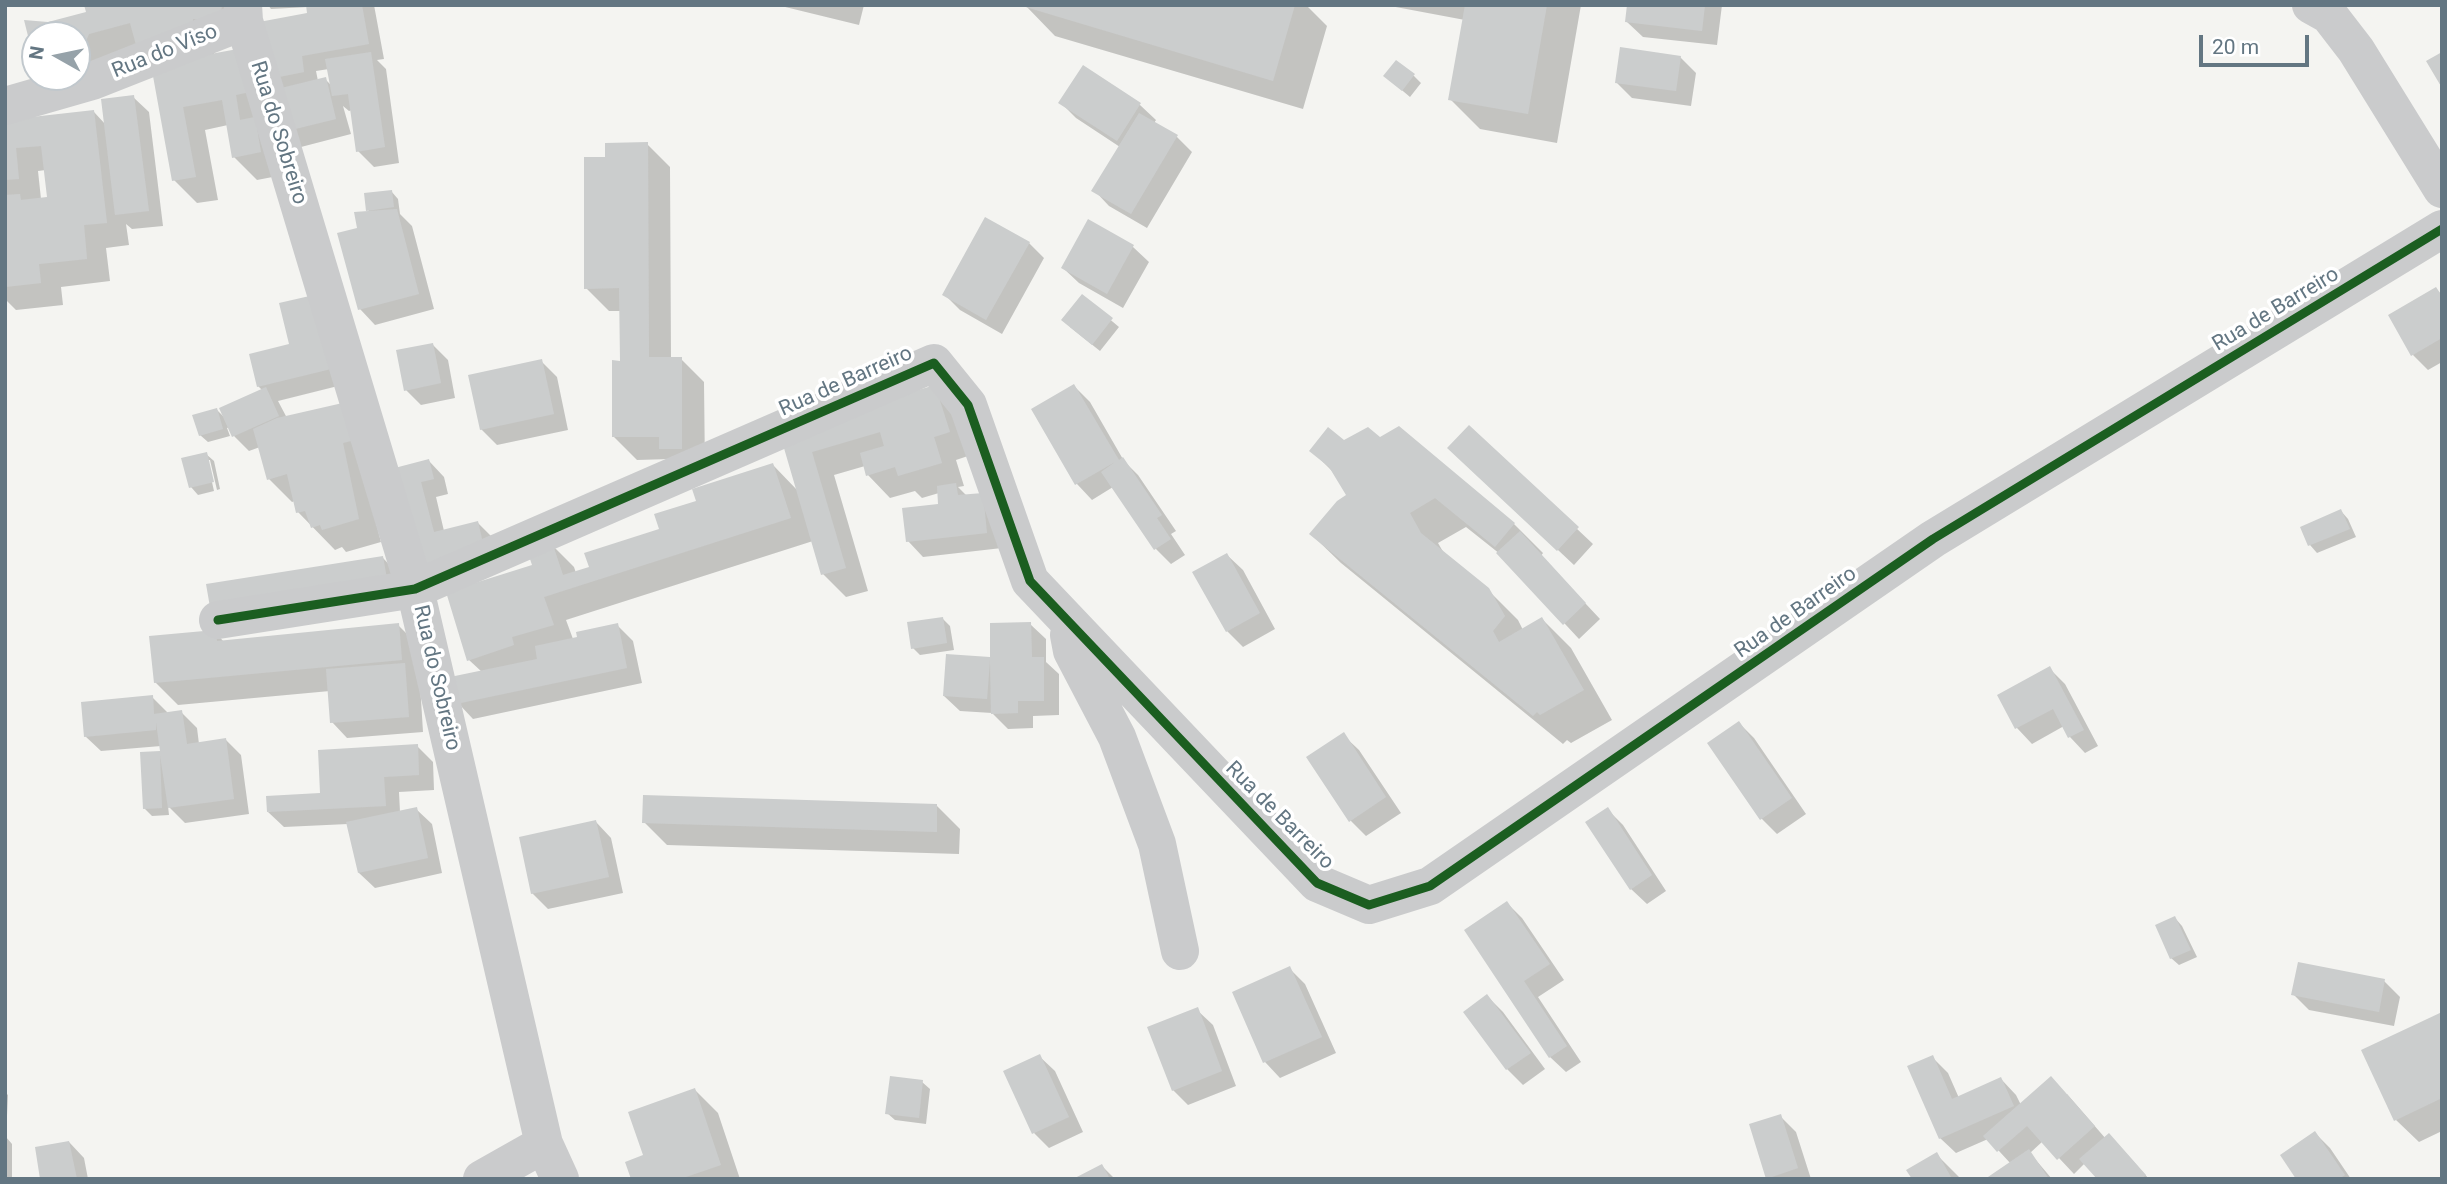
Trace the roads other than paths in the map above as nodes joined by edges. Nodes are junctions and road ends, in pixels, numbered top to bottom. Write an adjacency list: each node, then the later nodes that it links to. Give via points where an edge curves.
1 (2333, 8): 4 (street)
2 (244, 13): 3 (street, Rua do Viso, via 92,81); 6 (street, Rua do Sobreiro)
3 (5, 106)
4 (2442, 189)
5 (2442, 229): 8 (street, Rua de Barreiro, via 1933,540 1430,886 1369,905 1317,883)
6 (415, 589): 7 (street); 8 (street, Rua de Barreiro, via 934,363 968,405 1030,581); 10 (street, Rua do Sobreiro)
7 (218, 620)
8 (1066, 620): 9 (street, via 1072,651 1117,737 1157,844)
9 (1180, 951)
10 (544, 1144): 11 (street); 12 (street, Rua do Sobreiro)
11 (482, 1179)
12 (560, 1179)

